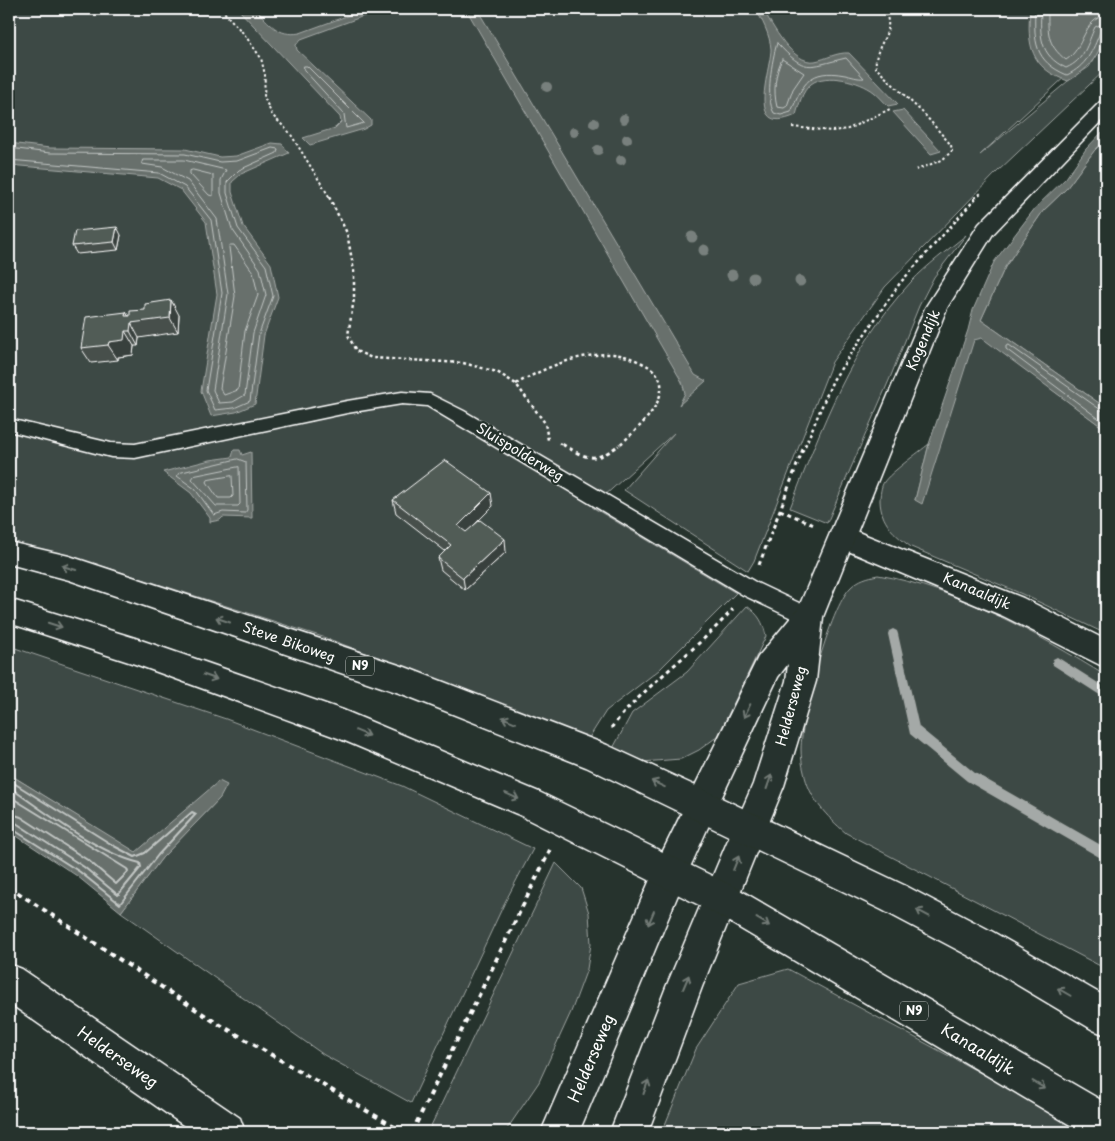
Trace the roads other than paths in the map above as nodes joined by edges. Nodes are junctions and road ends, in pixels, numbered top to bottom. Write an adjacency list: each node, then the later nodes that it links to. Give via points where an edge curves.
1 (1106, 106): 3 (main road, Kogendijk, via 986,229 956,274 930,321)
2 (9, 425): 6 (lane, Sluispolderweg, via 111,450 135,451 347,407 402,398 430,400 750,589)
3 (843, 537): 6 (main road, Kogendijk); 7 (main road, Kanaaldijk, via 1013,606)
4 (9, 553): 8 (main road, Steve Bikoweg / N9, one-way to 4, via 596,756 405,682 69,568)
5 (9, 611): 10 (main road, N9, one-way to 10, via 135,651 343,725 528,803)
6 (809, 616): 8 (main road, Helderseweg, one-way to 8, via 768,668); 9 (main road, Helderseweg, one-way to 6, via 768,786 801,681)
7 (1106, 655)
8 (702, 805): 9 (main road, Steve Bikoweg / N9); 10 (main road)
9 (750, 828): 11 (main road, one-way to 9); 13 (main road, N9, one-way to 9, via 981,944)
10 (670, 873): 11 (main road, N9); 16 (main road, Helderseweg, one-way to 16)
11 (722, 898): 14 (main road, Kanaaldijk / N9, one-way to 14); 17 (main road, one-way to 11, via 668,1027)
12 (9, 982): 15 (main road, Helderseweg)
13 (1106, 1017)
14 (1106, 1125)
15 (226, 1132)
16 (560, 1132)
17 (629, 1132)

